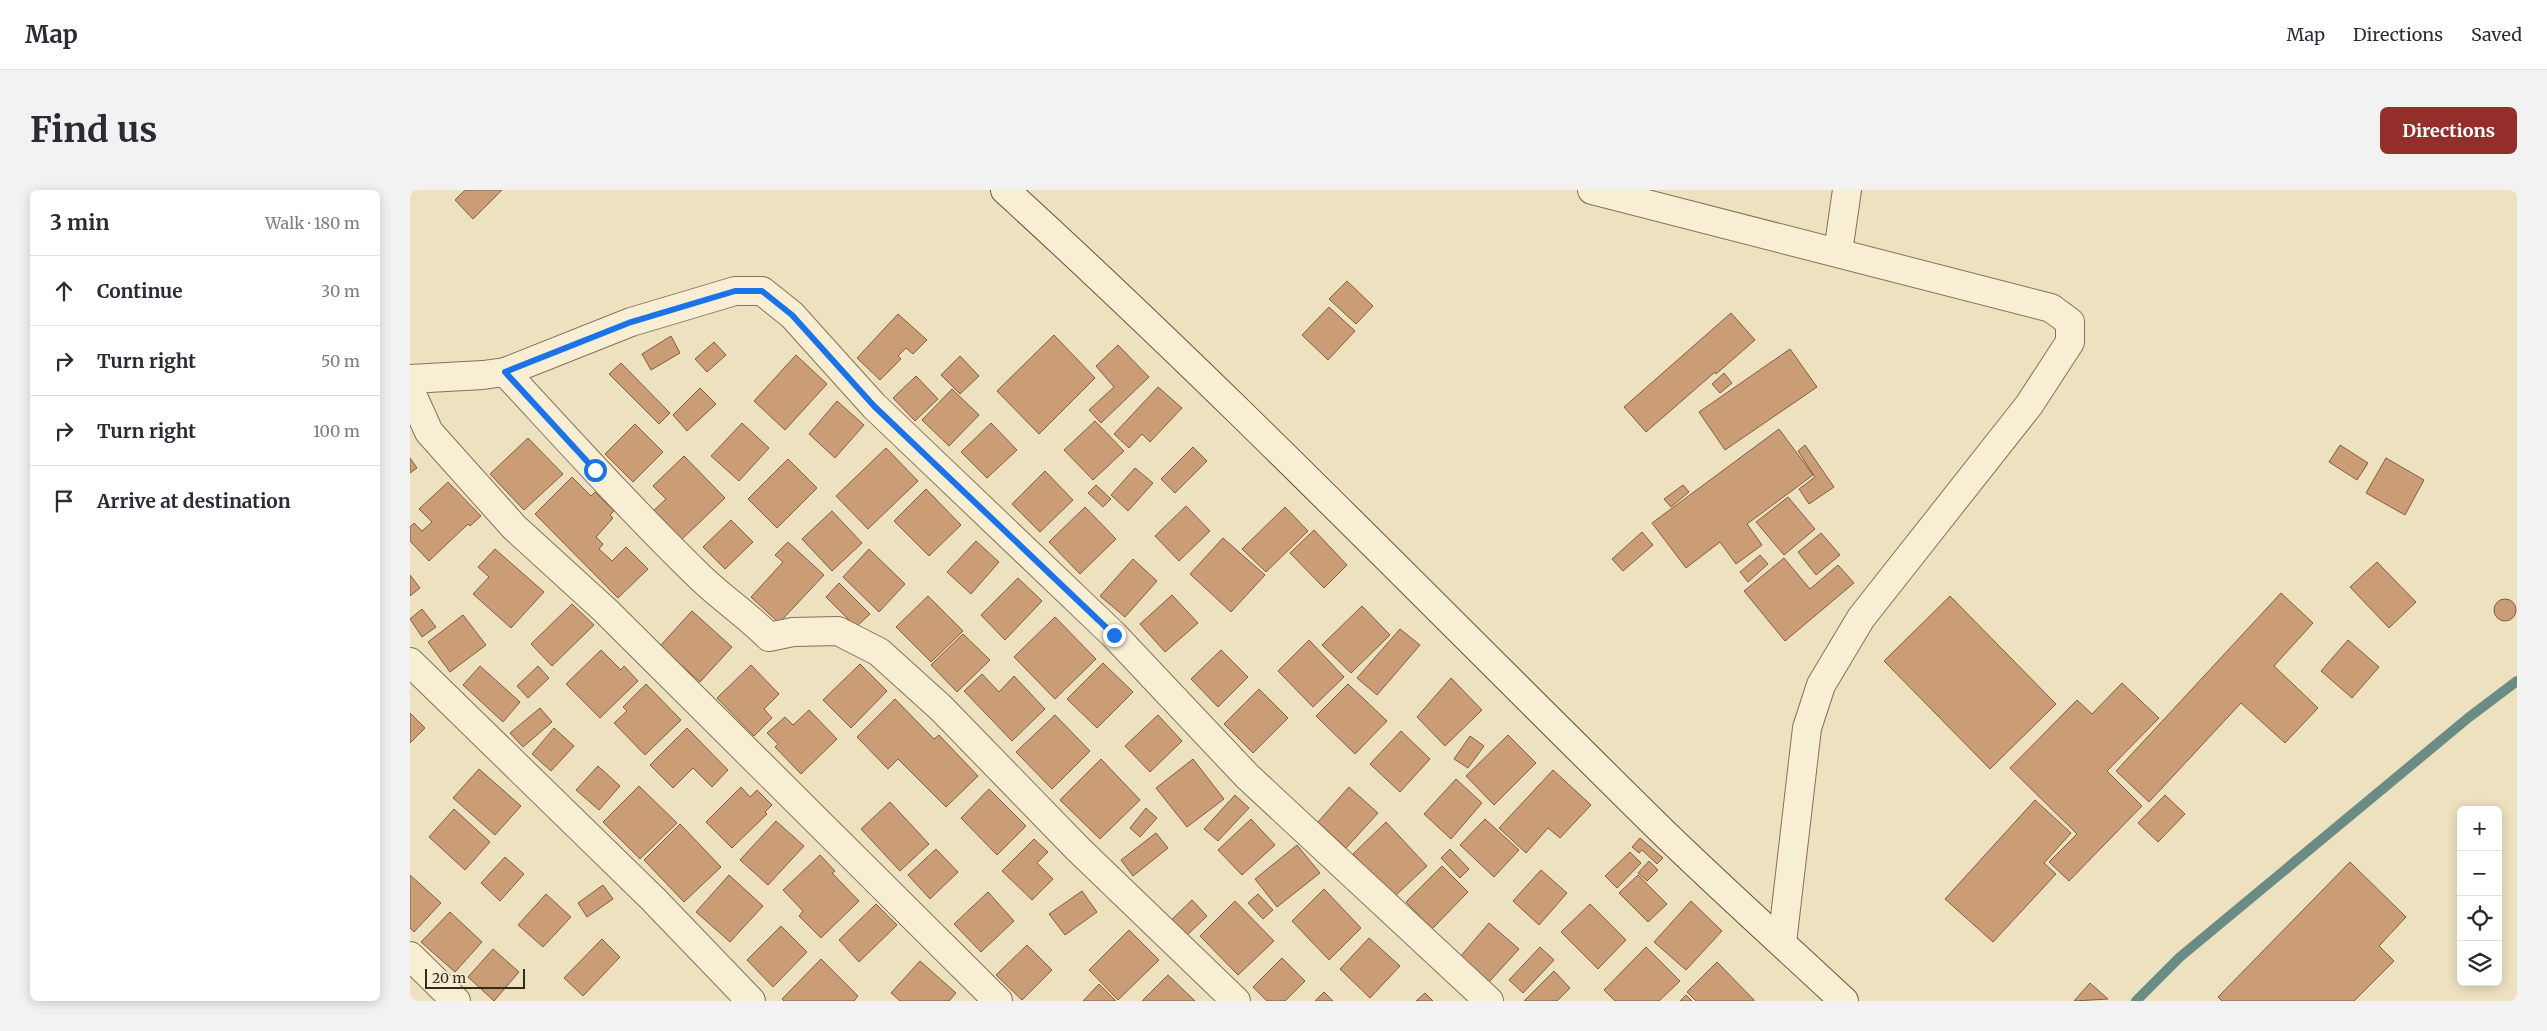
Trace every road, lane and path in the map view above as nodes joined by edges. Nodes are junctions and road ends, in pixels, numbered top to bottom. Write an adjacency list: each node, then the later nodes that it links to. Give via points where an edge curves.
1 (1005, 190): 9 (street, via 1097,274 1665,834)
2 (1592, 190): 4 (street)
3 (1847, 190): 4 (street)
4 (1838, 252): 9 (street, via 2051,308 2070,322 2070,342 2029,405 1860,618 1821,685 1807,728)
5 (505, 372): 6 (street); 14 (street, via 700,577 769,637 793,632 838,631 879,652 941,708 1078,849); 15 (street, via 631,322 735,291 762,291 792,315 874,406 1114,635 1247,776)
6 (410, 379)
7 (410, 390): 13 (street, via 429,432 514,527 606,611)
8 (410, 662): 12 (street, via 654,899)
9 (1782, 943): 16 (street)
10 (410, 956): 11 (street)
11 (456, 1001)
12 (751, 1001)
13 (998, 1001)
14 (1236, 1001)
15 (1489, 1001)
16 (1844, 1001)

